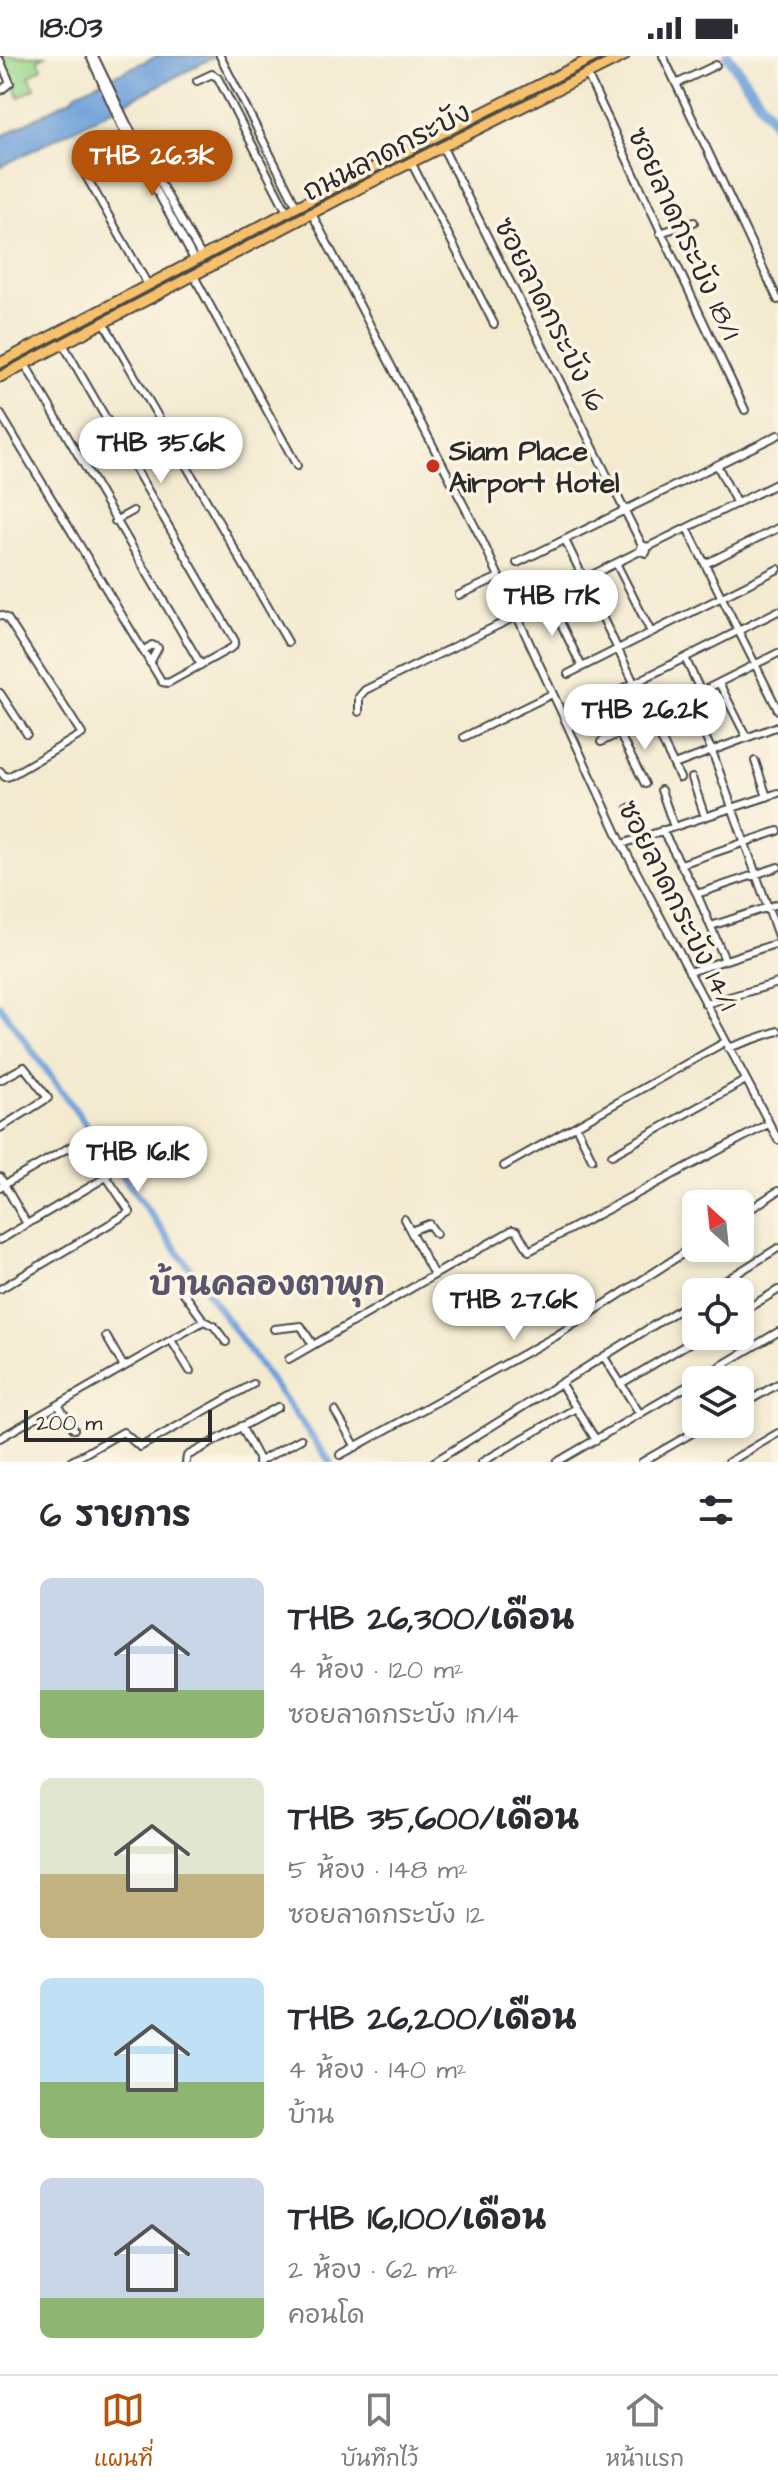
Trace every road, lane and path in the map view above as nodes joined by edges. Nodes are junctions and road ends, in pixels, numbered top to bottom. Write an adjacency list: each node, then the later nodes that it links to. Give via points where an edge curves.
1 (220, 56): 16 (street)
2 (596, 56): 7 (main road, ถนนลาดกระบัง)
3 (624, 56): 9 (main road, ถนนลาดกระบัง)
4 (663, 56): 11 (street)
5 (0, 60): 12 (street, via 10,83)
6 (93, 60): 20 (street)
7 (576, 60): 16 (main road, ถนนลาดกระบัง)
8 (716, 65): 11 (street)
9 (587, 74): 13 (main road, ถนนลาดกระบัง); 19 (street, ซอยลาดกระบัง 18/1)
10 (197, 81): 16 (street, via 212,74 218,78)
11 (676, 84): 23 (street)
12 (0, 91)
13 (442, 146): 15 (main road, ถนนลาดกระบัง); 38 (street, ซอยลาดกระบัง 16)
14 (78, 162): 22 (street)
15 (411, 162): 17 (main road, ถนนลาดกระบัง); 25 (street)
16 (292, 209): 20 (main road, ถนนลาดกระบัง)
17 (312, 214): 21 (main road, ถนนลาดกระบัง); 48 (street, ซอยลาดกระบัง 14/1)
18 (694, 222): 19 (street)
19 (660, 233): 30 (street, ซอยลาดกระบัง 18/1)
20 (198, 259): 21 (main road); 22 (main road, ถนนลาดกระบัง)
21 (202, 272): 24 (main road, ถนนลาดกระบัง); 34 (street, via 262,404)
22 (148, 285): 27 (main road, ถนนลาดกระบัง)
23 (778, 300)
24 (104, 323): 26 (main road, ถนนลาดกระบัง); 59 (street)
25 (494, 324)
26 (63, 344): 28 (main road, ถนนลาดกระบัง); 66 (street, via 235,641 228,651)
27 (0, 363)
28 (25, 364): 29 (main road, ถนนลาดกระบัง); 39 (street)
29 (0, 377)
30 (745, 410)
31 (0, 413): 61 (street)
32 (777, 437): 33 (street)
33 (717, 465): 36 (street); 38 (street)
34 (297, 466)
35 (778, 483): 36 (street)
36 (737, 504): 40 (street)
37 (133, 511): 39 (street)
38 (625, 511): 42 (street); 43 (street, ซอยลาดกระบัง 16)
39 (115, 521): 66 (street)
40 (687, 528): 43 (street); 46 (street)
41 (778, 528): 46 (street)
42 (565, 540): 44 (street); 49 (street)
43 (643, 547): 45 (street)
44 (517, 563)
45 (616, 563): 49 (street); 58 (street)
46 (705, 564): 52 (street)
47 (778, 569): 52 (street)
48 (499, 577): 50 (street); 56 (street, ซอยลาดกระบัง 14/1)
49 (585, 579): 51 (street); 60 (street)
50 (459, 595)
51 (548, 597): 53 (street); 67 (street)
52 (721, 597): 57 (street); 58 (street)
53 (540, 601)
54 (778, 611): 57 (street)
55 (0, 615): 88 (street, via 7,618 82,734 10,776)
56 (517, 616): 73 (street, ซอยลาดกระบัง 14/1); 77 (street, via 365,690)
57 (738, 631): 63 (street); 65 (street)
58 (651, 632): 60 (street)
59 (288, 642)
60 (619, 649): 67 (street); 69 (street)
61 (143, 651): 64 (street); 64 (street, via 152,645 158,648)
62 (778, 653): 65 (street)
63 (685, 658): 69 (street); 71 (street)
64 (150, 663): 66 (street, via 168,683)
65 (755, 664): 70 (street); 76 (street)
66 (201, 665)
67 (582, 667): 68 (street)
68 (568, 674)
69 (636, 682): 75 (street); 78 (street)
70 (719, 683): 71 (street); 83 (street)
71 (701, 692): 74 (street)
72 (0, 693): 81 (street)
73 (552, 694): 82 (street); 103 (street, ซอยลาดกระบัง 14/1)
74 (687, 699): 78 (street); 85 (street)
75 (587, 707)
76 (778, 710)
77 (359, 712)
78 (652, 716): 80 (street); 87 (street)
79 (778, 726): 83 (street)
80 (619, 733): 84 (street); 91 (street)
81 (27, 734)
82 (464, 737)
83 (747, 738): 85 (street)
84 (601, 742)
85 (712, 751): 87 (street); 96 (street)
86 (755, 761): 94 (street)
87 (674, 765): 89 (street)
88 (2, 773)
89 (680, 778)
90 (692, 778): 97 (street)
91 (645, 784)
92 (661, 790): 98 (street)
93 (778, 793): 94 (street)
94 (767, 797): 96 (street)
95 (629, 808): 101 (street)
96 (733, 808): 97 (street); 102 (street)
97 (705, 817): 98 (street)
98 (674, 827): 99 (street)
99 (662, 830): 101 (street); 104 (street)
100 (778, 831): 102 (street)
101 (643, 837): 103 (street)
102 (745, 843): 104 (street); 106 (street)
103 (622, 844): 114 (street, ซอยลาดกระบัง 14/1)
104 (681, 864): 107 (street)
105 (778, 867): 106 (street)
106 (756, 875): 107 (street); 109 (street)
107 (697, 894): 110 (street)
108 (778, 904): 109 (street)
109 (767, 908): 110 (street); 111 (street)
110 (711, 926): 113 (street)
111 (778, 936)
112 (778, 943): 113 (street)
113 (725, 960): 114 (street)
114 (689, 972): 116 (street, ซอยลาดกระบัง 14/1)
115 (778, 983): 116 (street)
116 (705, 1004): 118 (street, ซอยลาดกระบัง 14/1)
117 (778, 1031): 118 (street)
118 (726, 1045): 120 (street, ซอยลาดกระบัง 14/1); 122 (street)
119 (0, 1080): 123 (street, via 24,1067 48,1098)
120 (744, 1081): 121 (street, ซอยลาดกระบัง 14/1); 125 (street)
121 (768, 1124): 124 (street, ซอยลาดกระบัง 14/1); 139 (street, via 529,1251 515,1229)
122 (576, 1126): 126 (street); 127 (street)
123 (0, 1128)
124 (778, 1140)
125 (612, 1155)
126 (592, 1159)
127 (504, 1166)
128 (108, 1176): 129 (street, via 81,1140); 133 (street); 141 (street, via 128,1213)
129 (1, 1183): 133 (street)
130 (778, 1191): 131 (street)
131 (754, 1207)
132 (404, 1219): 134 (street)
133 (27, 1224): 136 (street)
134 (411, 1231): 135 (street, via 429,1224); 139 (street)
135 (436, 1234)
136 (0, 1240)
137 (778, 1248): 140 (street)
138 (682, 1254): 177 (street, via 556,1336)
139 (434, 1275): 152 (street)
140 (730, 1278)
141 (0, 1289)
142 (181, 1289): 146 (street)
143 (778, 1290): 144 (street)
144 (754, 1305)
145 (682, 1308): 154 (street)
146 (204, 1321): 150 (street); 151 (street)
147 (274, 1329): 152 (street, via 296,1325)
148 (778, 1332): 156 (street)
149 (106, 1336): 157 (street)
150 (171, 1340): 157 (street); 158 (street)
151 (226, 1342)
152 (313, 1345): 155 (street)
153 (682, 1347): 159 (street)
154 (604, 1357): 159 (street); 161 (street)
155 (289, 1359)
156 (720, 1366)
157 (124, 1367): 165 (street)
158 (190, 1371)
159 (622, 1383): 169 (street)
160 (253, 1384): 179 (street, via 140,1447 123,1432)
161 (561, 1384): 167 (street); 182 (street)
162 (778, 1384): 164 (street)
163 (682, 1388): 169 (street)
164 (754, 1398)
165 (58, 1405): 171 (street); 173 (street)
166 (278, 1407): 170 (street)
167 (576, 1408): 176 (street); 183 (street)
168 (335, 1411): 177 (street)
169 (640, 1414): 176 (street)
170 (241, 1426): 180 (street, via 187,1456); 181 (street)
171 (74, 1429)
172 (778, 1433): 186 (street)
173 (0, 1438)
174 (684, 1438): 185 (street)
175 (301, 1439): 181 (street)
176 (596, 1440): 184 (street)
177 (356, 1447): 178 (street)
178 (340, 1455)
179 (70, 1462)
180 (186, 1462)
181 (259, 1462)
182 (434, 1462)
183 (482, 1462)
184 (557, 1462)
185 (642, 1462)
186 (729, 1462)

